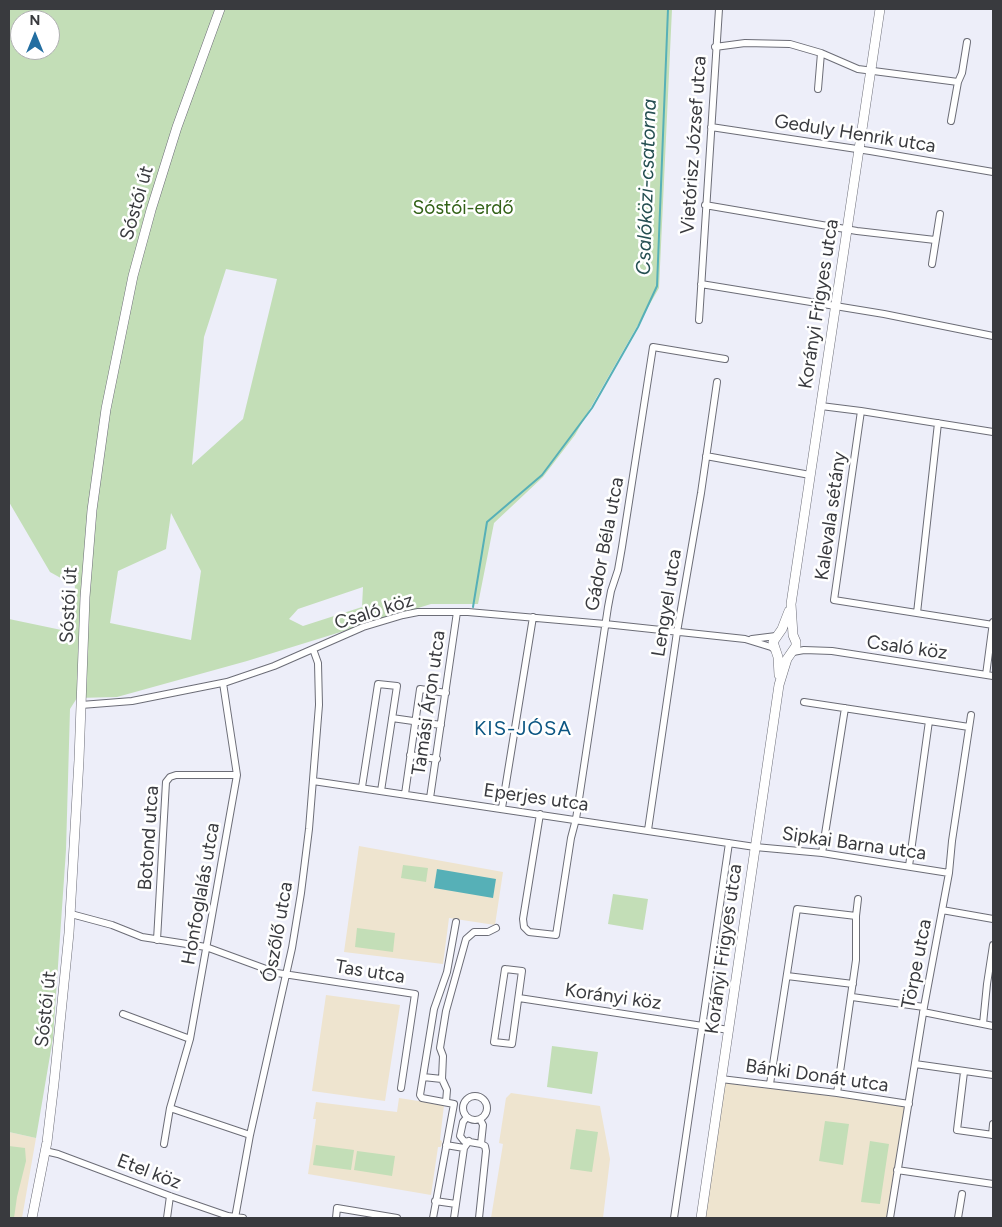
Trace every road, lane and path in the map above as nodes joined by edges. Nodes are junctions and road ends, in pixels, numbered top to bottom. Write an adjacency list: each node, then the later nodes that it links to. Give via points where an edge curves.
1 (220, 9): 50 (street, Sóstói út, via 176,127 151,210 115,359 91,522)
2 (719, 9): 5 (street, Vietórisz József utca)
3 (880, 9): 7 (street, Korányi Frigyes utca)
4 (967, 42): 8 (street)
5 (715, 47): 6 (street, via 769,42); 11 (street, Vietórisz József utca)
6 (821, 53): 7 (street, via 858,69); 9 (street)
7 (871, 71): 8 (street); 12 (street, Korányi Frigyes utca)
8 (958, 82): 10 (street)
9 (818, 89)
10 (951, 121)
11 (711, 127): 12 (street, Geduly Henrik utca); 14 (street, Vietórisz József utca)
12 (859, 149): 13 (street, Geduly Henrik utca); 16 (street, Korányi Frigyes utca)
13 (993, 172)
14 (705, 205): 16 (street); 19 (street, Vietórisz József utca)
15 (940, 214): 17 (street)
16 (847, 229): 17 (street); 20 (street, Korányi Frigyes utca)
17 (935, 240): 18 (street)
18 (932, 264)
19 (701, 284): 20 (street); 21 (street, Vietórisz József utca)
20 (835, 306): 22 (street); 25 (street, Korányi Frigyes utca)
21 (698, 320)
22 (993, 336)
23 (725, 359): 35 (street, Gádor Béla utca, via 652,347 618,570)
24 (718, 382): 29 (street, Lengyel utca)
25 (821, 406): 26 (street); 30 (street, Korányi Frigyes utca)
26 (861, 411): 27 (street); 33 (street, Kalevala sétány, via 834,600)
27 (938, 423): 28 (street); 33 (street)
28 (993, 432)
29 (706, 456): 30 (street); 37 (street, Lengyel utca)
30 (810, 475): 31 (street, Korányi Frigyes utca)
31 (791, 604): 38 (street, Korányi Frigyes utca); 39 (street, Korányi Frigyes utca)
32 (457, 612): 34 (street, Csaló köz); 41 (street, Csaló köz, via 403,615 363,627); 48 (street, Tamási Áron utca)
33 (918, 613): 36 (street, Kalevala sétány)
34 (533, 617): 35 (street, Csaló köz); 66 (street)
35 (605, 624): 37 (street, Csaló köz); 68 (street, Gádor Béla utca)
36 (993, 624): 45 (street, Kalevala sétány)
37 (676, 632): 40 (street, Csaló köz); 69 (street, Lengyel utca)
38 (778, 634): 39 (street, via 786,632); 40 (street, Csaló köz); 42 (street, Korányi Frigyes utca, via 773,642)
39 (795, 638): 43 (street, Csaló köz, via 800,645); 44 (street, Korányi Frigyes utca, via 796,646)
40 (745, 639): 42 (street, Csaló köz, via 772,646)
41 (313, 649): 46 (street, Csaló köz); 61 (street, Ószőlő utca, via 318,663 319,705)
42 (775, 651): 44 (street, via 784,656); 47 (street, Korányi Frigyes utca)
43 (815, 651): 44 (street, Csaló köz); 45 (street, Csaló köz)
44 (792, 653): 47 (street, Korányi Frigyes utca)
45 (990, 675)
46 (223, 683): 50 (street, Csaló köz, via 132,701); 60 (street, Honfoglalás utca)
47 (779, 685): 71 (street, Korányi Frigyes utca)
48 (446, 694): 55 (street, via 420,690); 56 (street, Tamási Áron utca)
49 (804, 702): 51 (street)
50 (81, 705): 77 (street, Sóstói út)
51 (845, 708): 54 (street); 72 (street)
52 (971, 716): 57 (street, Törpe utca)
53 (392, 718): 55 (street); 62 (street, via 397,686 378,684); 63 (street)
54 (929, 720): 57 (street); 73 (street)
55 (415, 722): 56 (street); 58 (street)
56 (441, 725): 59 (street, Tamási Áron utca)
57 (969, 727): 74 (street, Törpe utca)
58 (410, 755): 59 (street); 64 (street)
59 (437, 759): 65 (street, Tamási Áron utca)
60 (237, 775): 82 (street, Botond utca, via 176,775 166,782); 84 (street, Honfoglalás utca)
61 (313, 781): 62 (street, Eperjes utca); 85 (street, Ószőlő utca, via 301,893)
62 (362, 787): 63 (street, Eperjes utca)
63 (381, 791): 64 (street, Eperjes utca)
64 (405, 794): 65 (street, Eperjes utca)
65 (430, 798): 66 (street, Eperjes utca)
66 (502, 808): 67 (street, Eperjes utca)
67 (540, 814): 68 (street, Eperjes utca); 68 (street, Gádor Béla utca, via 523,919 529,932 556,935)
68 (576, 819): 69 (street, Eperjes utca)
69 (648, 830): 70 (street, Eperjes utca)
70 (730, 842): 71 (street, Eperjes utca); 95 (street, Korányi Frigyes utca)
71 (755, 847): 72 (street, Sipkai Barna utca); 97 (street, Korányi Frigyes utca)
72 (822, 853): 73 (street, Sipkai Barna utca)
73 (909, 866): 74 (street, Sipkai Barna utca)
74 (950, 873): 76 (street, Törpe utca)
75 (858, 899): 78 (street)
76 (942, 910): 79 (street); 91 (street, Törpe utca)
77 (71, 914): 82 (street); 121 (street, Sóstói út)
78 (856, 916): 86 (street, via 797,909); 87 (street)
79 (993, 919)
80 (456, 922): 90 (street, via 446,972)
81 (496, 928): 92 (street, via 488,932 474,932 466,939)
82 (157, 940): 84 (street)
83 (993, 945): 94 (street)
84 (206, 947): 85 (street); 98 (street, Honfoglalás utca)
85 (286, 974): 106 (street, Tas utca, via 415,994); 114 (street, Ószőlő utca)
86 (787, 976): 87 (street); 105 (street)
87 (853, 984): 88 (street)
88 (852, 997): 91 (street); 107 (street)
89 (519, 998): 89 (street, via 522,971 505,969 494,1042 512,1044); 95 (street, Korányi köz)
90 (434, 1009): 92 (street); 102 (street)
91 (923, 1009): 94 (street); 99 (street, Törpe utca)
92 (446, 1011): 104 (street, via 440,1048)
93 (123, 1014): 98 (street)
94 (983, 1024): 96 (street)
95 (703, 1026): 97 (street, Korányi köz); 137 (street, Korányi Frigyes utca)
96 (993, 1026)
97 (729, 1030): 103 (street, Korányi Frigyes utca)
98 (190, 1039): 110 (street, Honfoglalás utca)
99 (915, 1064): 100 (street); 109 (street, Törpe utca)
100 (964, 1072): 101 (street); 115 (street, via 957,1130)
101 (993, 1075)
102 (423, 1077): 104 (street); 108 (street, via 420,1096)
103 (721, 1078): 105 (street, Bánki Donát utca); 138 (street, Korányi Frigyes utca)
104 (442, 1079): 108 (street, via 447,1090)
105 (770, 1084): 107 (street, Bánki Donát utca)
106 (401, 1088)
107 (837, 1093): 109 (street, Bánki Donát utca)
108 (446, 1102): 119 (street, via 454,1104)
109 (909, 1104): 122 (street, Törpe utca)
110 (170, 1108): 114 (street); 117 (street, Honfoglalás utca)
111 (467, 1117): 112 (street); 112 (street, via 463,1108 465,1102 479,1097 486,1103 487,1110); 116 (street, via 460,1136)
112 (480, 1119): 118 (street, via 483,1125)
113 (993, 1124): 115 (street)
114 (250, 1135): 130 (street, Ószőlő utca)
115 (993, 1135)
116 (469, 1142): 118 (street); 120 (street)
117 (164, 1144)
118 (482, 1144): 136 (street, via 486,1151)
119 (446, 1145): 120 (street); 126 (street)
120 (464, 1148): 127 (street)
121 (45, 1150): 125 (street, Etel köz); 128 (street, Sóstói út)
122 (897, 1170): 123 (street); 139 (street, Törpe utca)
123 (993, 1184)
124 (962, 1194): 140 (street)
125 (170, 1196): 129 (street); 130 (street, Etel köz)
126 (436, 1201): 127 (street); 134 (street)
127 (456, 1204): 135 (street)
128 (32, 1218)
129 (167, 1218)
130 (235, 1218): 131 (street, Etel köz)
131 (243, 1218)
132 (336, 1218): 133 (street, via 338,1208)
133 (397, 1218)
134 (433, 1218)
135 (454, 1218)
136 (479, 1218)
137 (674, 1218)
138 (701, 1218)
139 (890, 1218)
140 (958, 1218)

